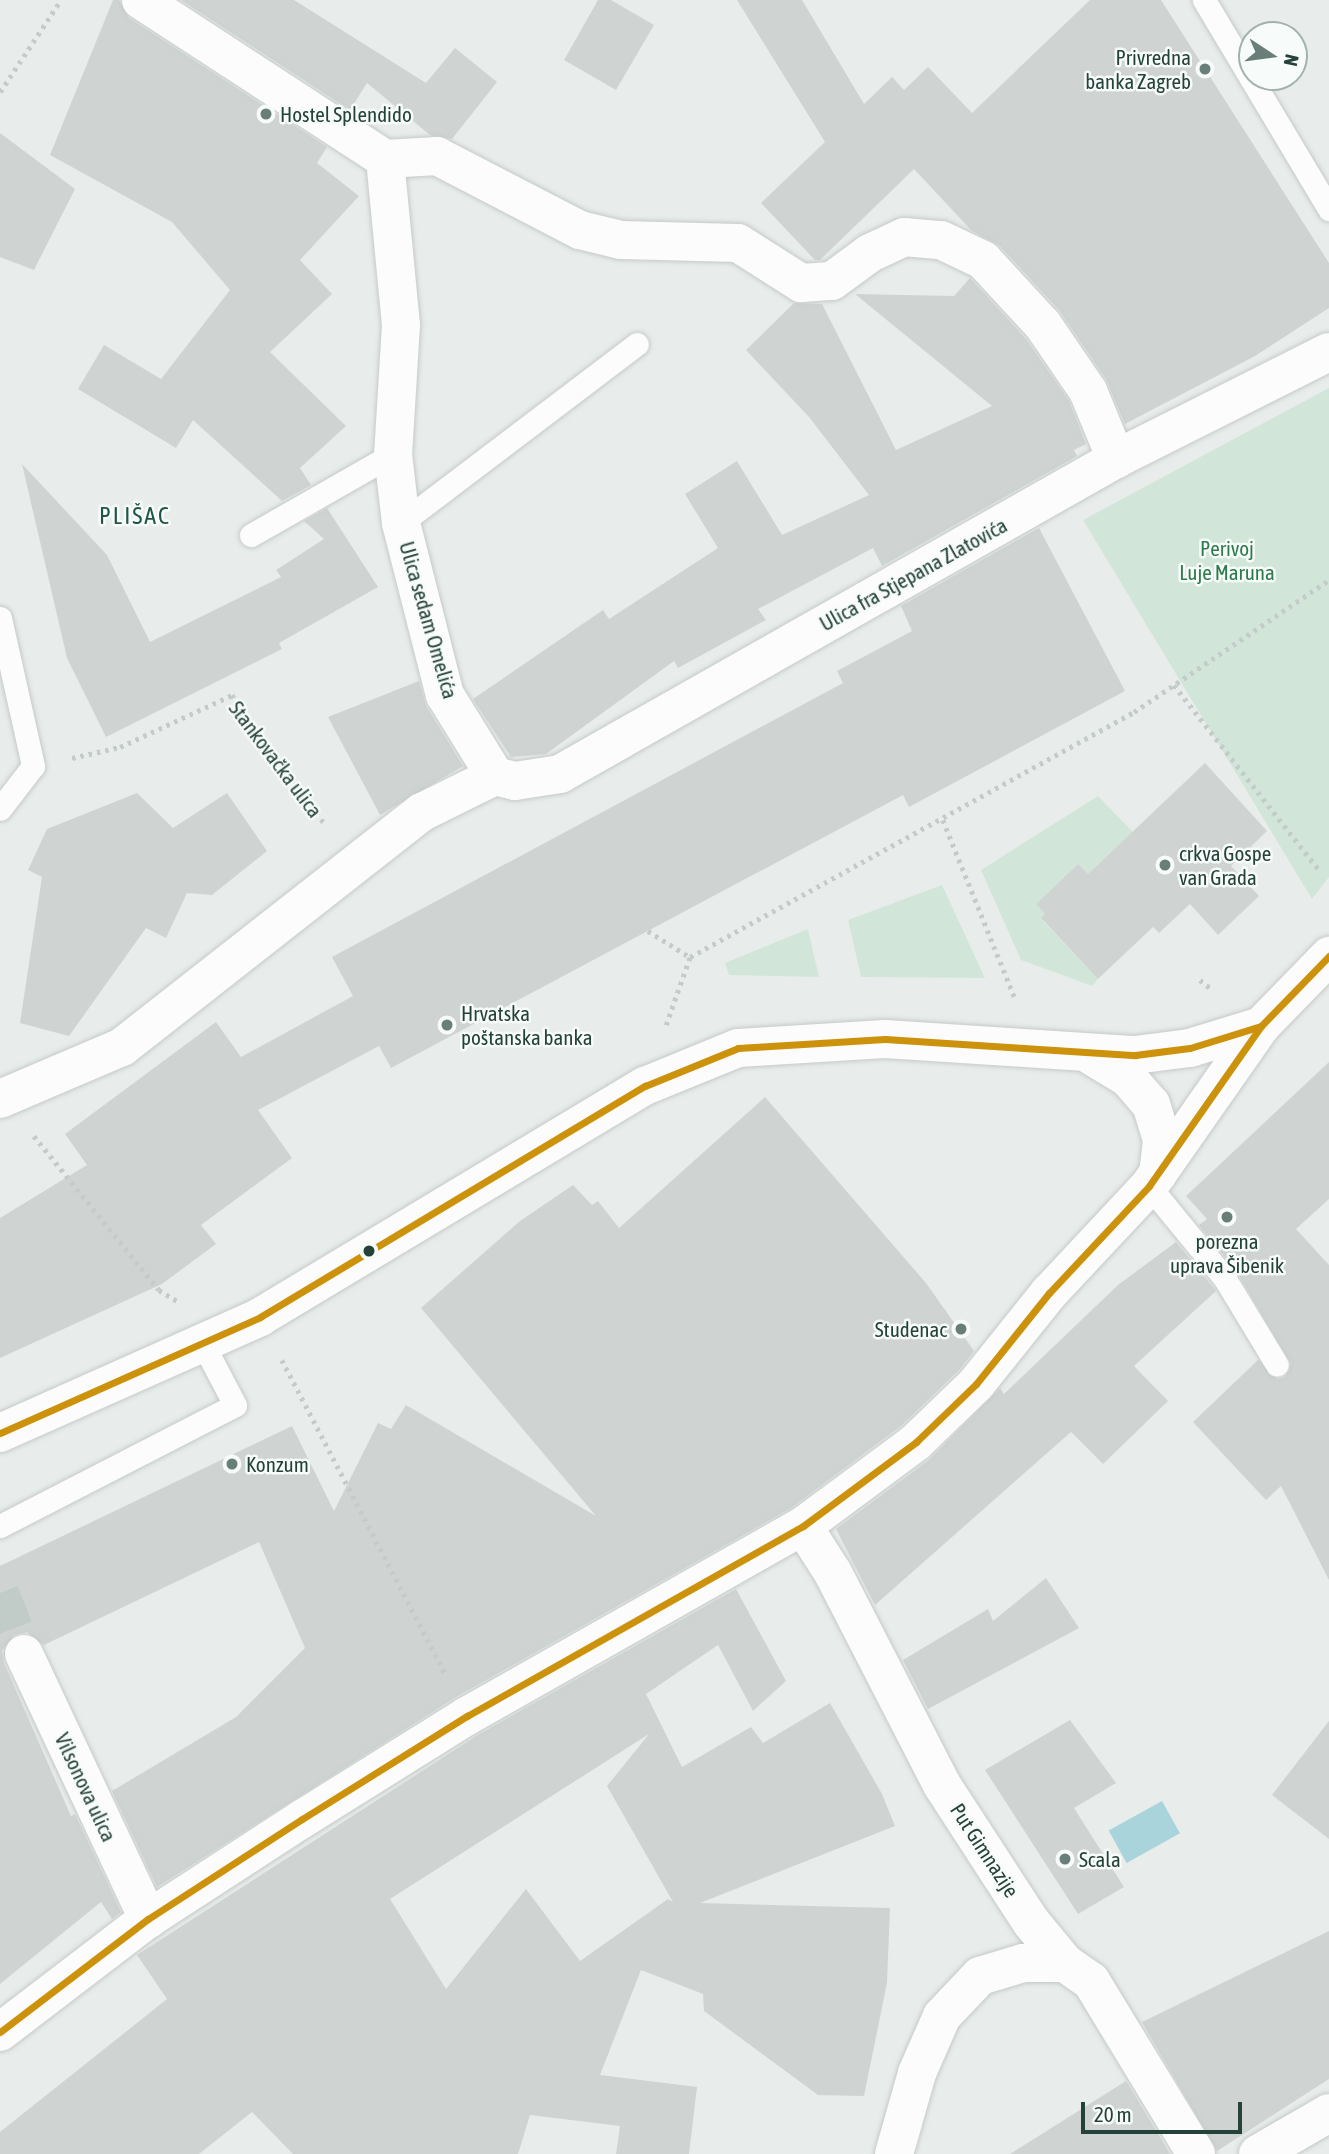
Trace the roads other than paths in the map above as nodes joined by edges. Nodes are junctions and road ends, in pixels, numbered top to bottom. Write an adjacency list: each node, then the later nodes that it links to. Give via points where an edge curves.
1 (141, 0): 3 (street)
2 (1204, 0): 4 (lane)
3 (385, 159): 7 (street, Ulica sedam Omelića, via 401,325); 8 (street, via 437,156 580,230 621,240 738,243 801,283 832,281 870,253 904,237 941,240 983,260 1043,325 1088,391)
4 (1329, 209)
5 (637, 344): 9 (lane)
6 (1329, 352): 8 (street, Ulica fra Stjepana Zlatovića)
7 (393, 454): 9 (street, Ulica sedam Omelića); 10 (lane)
8 (1116, 459): 12 (street, Ulica fra Stjepana Zlatovića, via 560,774 515,781)
9 (401, 523): 12 (street, Ulica sedam Omelića, via 446,695)
10 (251, 535)
11 (0, 618): 13 (lane, via 33,766)
12 (495, 776): 17 (street, via 422,811 122,1047)
13 (0, 809)
14 (1329, 956): 15 (street)
15 (1261, 1026): 16 (street, via 1191,1048 1135,1055); 18 (street)
16 (1082, 1051): 18 (street, via 1128,1078 1151,1104 1162,1141); 19 (street, via 884,1039 738,1048 645,1086 260,1317)
17 (2, 1099)
18 (1153, 1180): 20 (lane, via 1225,1279); 23 (street, via 1049,1293 976,1384 916,1442)
19 (203, 1344): 21 (street); 22 (lane, via 235,1405)
20 (1277, 1365)
21 (0, 1433)
22 (0, 1526)
23 (803, 1526): 25 (street, via 467,1716); 26 (street, Put Gimnazije, via 833,1573 942,1785 1031,1922)
24 (24, 1654): 25 (street, Vilsonova ulica)
25 (148, 1919): 27 (street)
26 (1065, 1964): 29 (street, via 1023,1963 980,1976 942,2016 917,2073); 30 (street, Put Gimnazije, via 1091,1981)
27 (0, 2032)
28 (1329, 2113): 31 (street)
29 (894, 2154)
30 (1196, 2154)
31 (1258, 2154)

